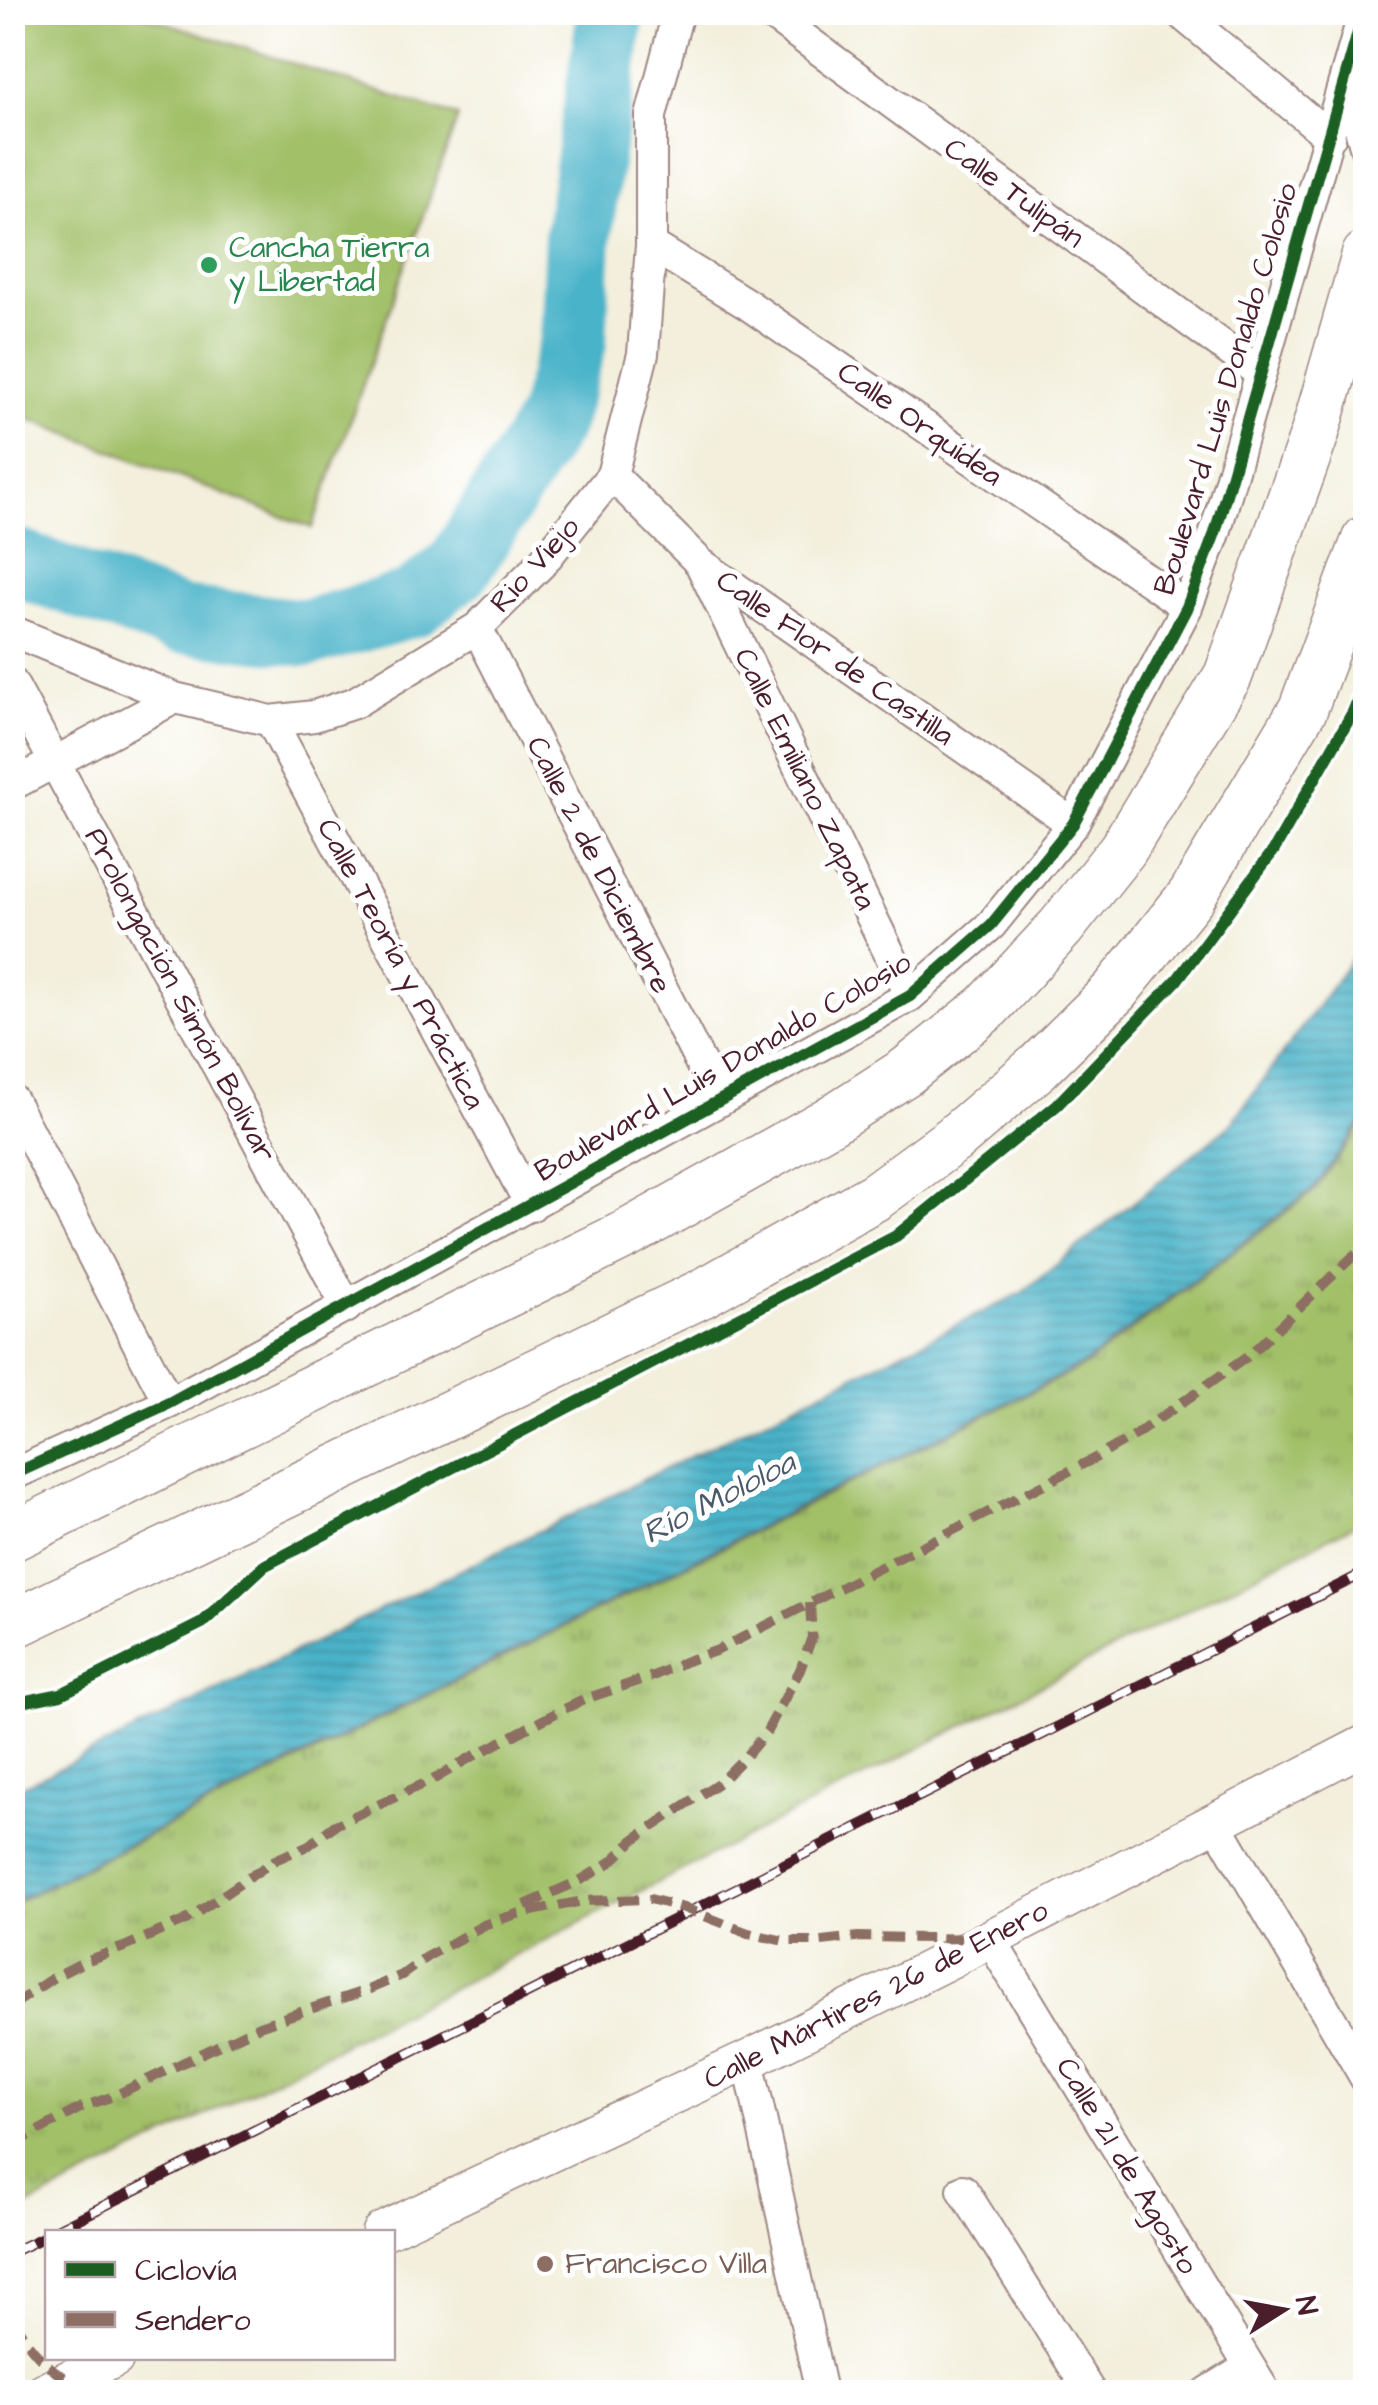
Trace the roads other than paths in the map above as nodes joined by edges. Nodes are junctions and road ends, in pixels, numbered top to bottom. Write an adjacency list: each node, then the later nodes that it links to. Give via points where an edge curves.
1 (678, 12): 8 (street, Rio Viejo, via 652,116)
2 (768, 12): 10 (street, Calle Tulipán)
3 (1179, 12): 6 (street)
4 (1364, 12): 5 (street, Boulevard Luis Donaldo Colosio)
5 (1345, 78): 6 (street, Boulevard Luis Donaldo Colosio); 7 (street)
6 (1330, 136): 10 (street, Boulevard Luis Donaldo Colosio)
7 (1366, 149)
8 (651, 245): 11 (street, Rio Viejo, via 643,354); 14 (street, Calle Orquídea)
9 (1366, 255): 30 (main road, via 1315,433 1228,676 1123,849 986,1008 831,1120 627,1234)
10 (1260, 373): 14 (street, Boulevard Luis Donaldo Colosio, via 1215,533)
11 (612, 474): 13 (street, Calle Flor de Castilla); 15 (street, Rio Viejo, via 543,562)
12 (1366, 540): 31 (main road, via 1303,709 1192,895 1116,991 954,1139 876,1196 703,1293)
13 (700, 562): 22 (street, Calle Flor de Castilla); 23 (street, Calle Emiliano Zapata)
14 (1186, 607): 22 (street, Boulevard Luis Donaldo Colosio)
15 (477, 628): 19 (street, Rio Viejo, via 354,703); 25 (street, Calle 2 de Diciembre)
16 (12, 631): 18 (street, Rio Viejo)
17 (12, 683): 20 (street, Prolongación Simón Bolívar)
18 (176, 698): 19 (street, Rio Viejo); 20 (street)
19 (272, 721): 26 (street, Calle Teoría y Práctica)
20 (55, 762): 21 (street); 27 (street, Prolongación Simón Bolívar)
21 (12, 785)
22 (1073, 824): 23 (street, Boulevard Luis Donaldo Colosio, via 991,924)
23 (910, 996): 25 (street, Boulevard Luis Donaldo Colosio)
24 (12, 1100): 28 (street)
25 (720, 1102): 26 (street, Boulevard Luis Donaldo Colosio)
26 (531, 1206): 27 (street, Boulevard Luis Donaldo Colosio)
27 (347, 1308): 28 (street, Boulevard Luis Donaldo Colosio)
28 (169, 1403): 29 (street, Boulevard Luis Donaldo Colosio)
29 (12, 1475)
30 (12, 1538)
31 (15, 1618)
32 (1366, 1744): 33 (street, Calle Mártires 26 de Enero)
33 (1216, 1822): 34 (street, Calle Mártires 26 de Enero); 36 (street)
34 (990, 1939): 35 (street, Calle Mártires 26 de Enero); 40 (street, Calle 21 de Agosto)
35 (748, 2060): 38 (street, Calle Mártires 26 de Enero); 42 (street)
36 (1366, 2078)
37 (963, 2190): 43 (street)
38 (385, 2230)
39 (111, 2360): 41 (street)
40 (1257, 2380): 44 (street)
41 (61, 2388)
42 (821, 2392)
43 (1090, 2392)
44 (1208, 2392)

